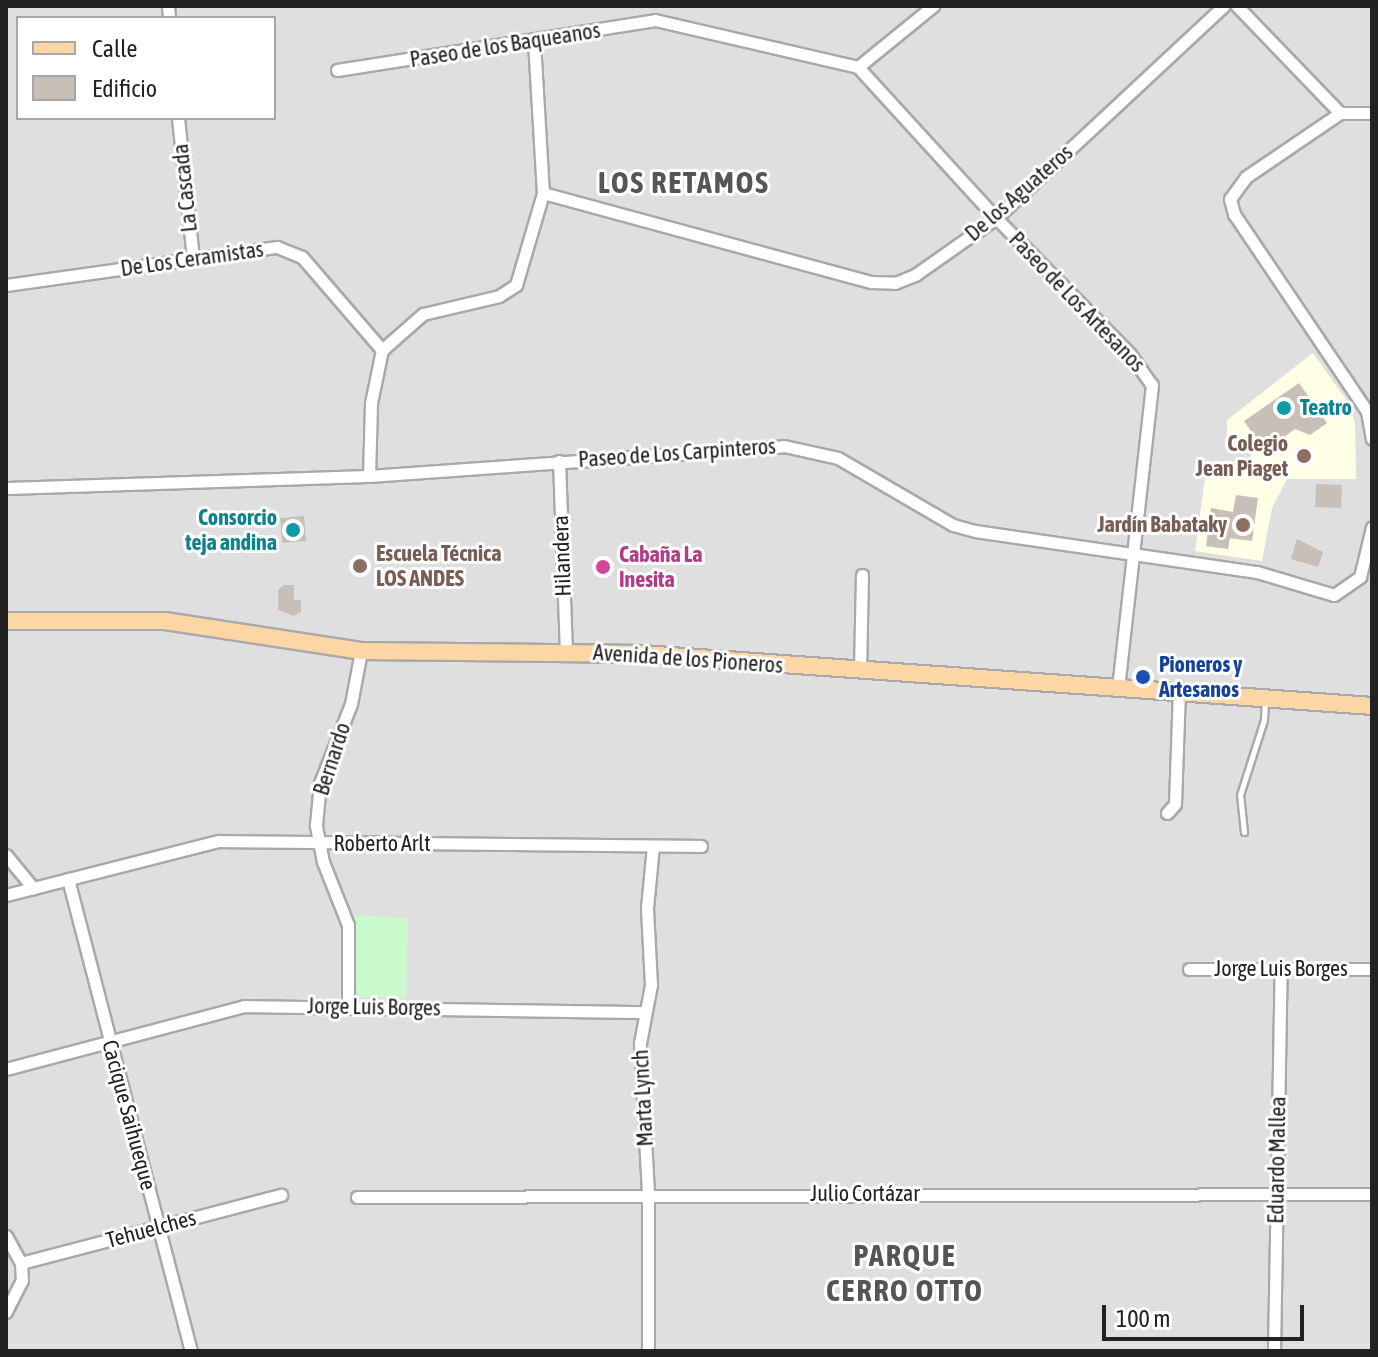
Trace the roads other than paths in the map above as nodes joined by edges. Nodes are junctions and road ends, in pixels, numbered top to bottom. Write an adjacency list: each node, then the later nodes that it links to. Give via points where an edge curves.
1 (652, 6): 5 (street)
2 (933, 6): 7 (street)
3 (1223, 6): 13 (street, De los Aguateros)
4 (1237, 6): 9 (street)
5 (655, 20): 6 (street, Paseo de los Baqueanos); 7 (street, Paseo de los Baqueanos)
6 (534, 41): 8 (street, Paseo de los Baqueanos); 12 (street)
7 (858, 67): 13 (street, Paseo de Los Artesanos)
8 (337, 70)
9 (1340, 113): 10 (street); 17 (street, via 1246,177 1230,199 1234,214 1367,411)
10 (1372, 113)
11 (178, 120): 14 (street, La Cascada)
12 (543, 193): 13 (street, De los Aguateros, via 871,282 895,283 915,275); 16 (street, via 516,285 499,296 423,314)
13 (996, 218): 22 (street, Paseo de Los Artesanos, via 1130,354 1152,385 1155,400)
14 (193, 259): 15 (street, De Los Ceramistas); 16 (street, De Los Ceramistas, via 277,247 291,250)
15 (6, 285)
16 (382, 350): 19 (street, via 371,403)
17 (1372, 439)
18 (559, 461): 19 (street, Paseo de Los Carpinteros); 22 (street, Paseo de Los Carpinteros, via 741,446 813,450 885,483 953,525); 26 (street, Hilandera)
19 (369, 476): 20 (street, Paseo de Los Carpinteros)
20 (6, 488)
21 (1372, 527): 22 (street, Paseo de Los Carpinteros, via 1360,577 1334,595 1257,572)
22 (1132, 556): 28 (street, Paseo de Los Artesanos)
23 (862, 575): 27 (street)
24 (6, 621): 25 (main road, Avenida de los Pioneros, via 165,621)
25 (361, 651): 26 (main road, Avenida de los Pioneros); 34 (street, Bernardo, via 351,704 320,783)
26 (566, 652): 27 (main road, Avenida de los Pioneros)
27 (860, 670): 28 (main road, Avenida de los Pioneros)
28 (1118, 687): 29 (main road, Avenida de los Pioneros)
29 (1179, 692): 30 (main road, Avenida de los Pioneros); 32 (street, via 1175,804)
30 (1265, 699): 31 (main road, Avenida de los Pioneros); 33 (lane, via 1264,720 1240,795)
31 (1372, 706)
32 (1167, 813)
33 (1244, 832)
34 (318, 843): 35 (street, Roberto Arlt); 38 (street, Roberto Arlt, via 218,841); 44 (street, Bernardo, via 348,925)
35 (653, 846): 36 (street, Roberto Arlt); 45 (street, Marta Lynch, via 647,908 651,985)
36 (701, 846)
37 (6, 855): 39 (street)
38 (68, 879): 39 (street, Roberto Arlt); 46 (street, Cacique Saihueque)
39 (33, 888): 40 (street, Roberto Arlt)
40 (6, 895)
41 (1189, 969): 42 (street, Jorge Luis Borges)
42 (1281, 969): 43 (street, Jorge Luis Borges); 51 (street, Eduardo Mallea)
43 (1372, 969)
44 (348, 1007): 45 (street, Jorge Luis Borges); 46 (street, Jorge Luis Borges, via 244,1006)
45 (644, 1012): 48 (street, Marta Lynch, via 640,1043)
46 (110, 1042): 47 (street, Jorge Luis Borges); 53 (street, Cacique Saihueque)
47 (6, 1069)
48 (648, 1193): 51 (street, Julio Cortázar); 52 (street, Julio Cortázar); 58 (street, Marta Lynch)
49 (1372, 1194): 51 (street, Julio Cortázar)
50 (281, 1195): 53 (street, Tehuelches)
51 (1276, 1195): 59 (street, Eduardo Mallea)
52 (357, 1197)
53 (159, 1227): 55 (street, Tehuelches); 57 (street, Cacique Saihueque)
54 (6, 1236): 55 (street)
55 (21, 1263): 56 (street, via 16,1298)
56 (6, 1312)
57 (191, 1351)
58 (648, 1351)
59 (1274, 1351)

